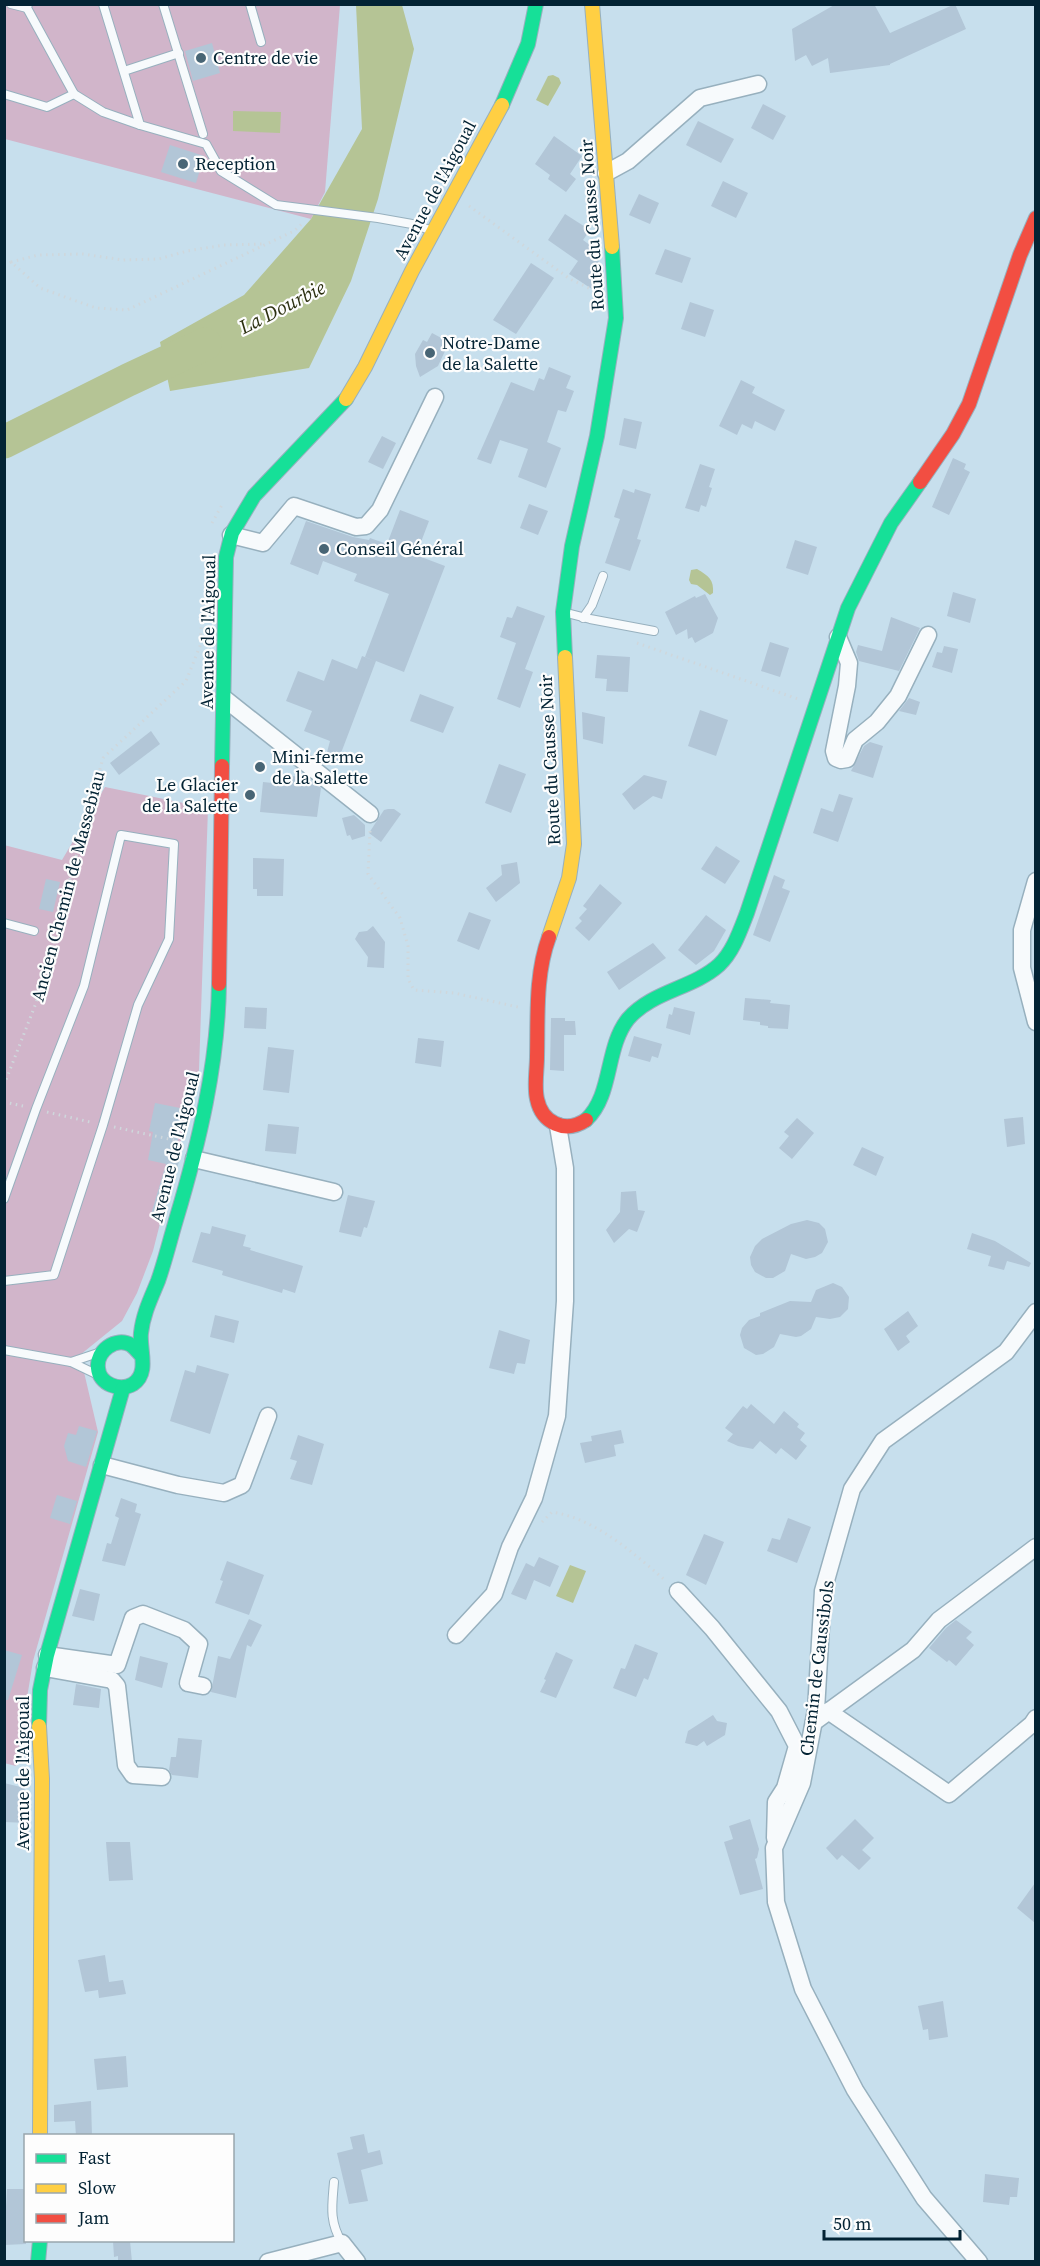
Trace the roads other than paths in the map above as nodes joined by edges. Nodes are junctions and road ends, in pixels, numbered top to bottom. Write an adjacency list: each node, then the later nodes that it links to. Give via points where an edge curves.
1 (11, 4): 7 (lane)
2 (103, 4): 10 (lane)
3 (163, 4): 9 (lane)
4 (250, 4): 8 (lane)
5 (536, 4): 18 (main road, Avenue de l'Aigoual, via 522,62)
6 (592, 4): 16 (main road, Route du Causse Noir)
7 (26, 6): 13 (lane)
8 (261, 42)
9 (179, 53): 10 (lane); 15 (lane)
10 (124, 71): 14 (lane)
11 (758, 84): 16 (street, via 700,98 628,161)
12 (4, 94): 13 (lane, via 47,107)
13 (74, 94): 14 (lane, via 103,112)
14 (140, 125): 18 (lane, via 206,144 221,171 276,205 378,218)
15 (203, 134)
16 (606, 173): 22 (main road, Route du Causse Noir, via 616,318)
17 (1035, 218): 26 (main road, via 969,404 953,434 891,523)
18 (434, 231): 20 (main road, Avenue de l'Aigoual, via 348,397 249,504)
19 (435, 397): 20 (street, via 380,510 366,526 356,527 294,506 263,543)
20 (231, 535): 27 (main road, Avenue de l'Aigoual, via 225,573)
21 (603, 576): 23 (lane)
22 (563, 612): 23 (lane); 33 (main road, Route du Causse Noir, via 574,844 569,878 539,977 536,1097 547,1119)
23 (583, 618): 24 (lane)
24 (654, 632)
25 (928, 635): 26 (street, via 898,696 877,722 855,740 847,759 841,760 834,751 849,663)
26 (838, 637): 33 (main road, via 759,880 731,947 719,965 651,999 634,1013 615,1045 595,1109 584,1122 572,1127)
27 (225, 699): 28 (street); 34 (main road, Avenue de l'Aigoual, via 219,1012 213,1070)
28 (370, 814)
29 (1035, 881): 32 (street, via 1022,930 1022,968)
30 (4, 923): 31 (lane)
31 (34, 931)
32 (1035, 1022)
33 (558, 1126): 52 (street, via 565,1168 565,1301 557,1416 534,1498 510,1547 494,1594)
34 (194, 1159): 35 (street); 38 (main road, Avenue de l'Aigoual, via 164,1262)
35 (334, 1192)
36 (4, 1199): 37 (lane, via 84,986 121,835 174,844 169,939 138,1005 54,1275)
37 (4, 1281)
38 (147, 1304): 40 (main road, Avenue de l'Aigoual); 43 (main road, Avenue de l'Aigoual)
39 (1035, 1312): 57 (street, Chemin de Caussibols, via 1006,1352 883,1441 852,1489 823,1591)
40 (118, 1342): 42 (main road); 43 (main road, via 131,1345)
41 (4, 1350): 44 (lane)
42 (101, 1352): 44 (lane); 45 (main road, via 97,1363)
43 (141, 1355): 46 (main road, via 140,1376)
44 (70, 1362): 45 (lane)
45 (103, 1379): 46 (main road); 48 (main road, Avenue de l'Aigoual)
46 (123, 1388): 48 (main road, Avenue de l'Aigoual)
47 (268, 1416): 49 (street, via 242,1485 225,1493)
48 (113, 1420): 49 (main road, Avenue de l'Aigoual)
49 (102, 1465): 53 (main road, Avenue de l'Aigoual)
50 (1035, 1547): 55 (street, via 939,1620 913,1650)
51 (678, 1591): 59 (street, via 779,1711 797,1746 785,1788 776,1802)
52 (456, 1635)
53 (46, 1661): 54 (street, via 117,1665 134,1618 143,1614 184,1630 199,1644 188,1683); 58 (street, via 112,1680 117,1686 126,1765 133,1775); 60 (main road, Avenue de l'Aigoual, via 38,1710 42,1779)
54 (203, 1686)
55 (828, 1711): 56 (street, via 950,1794); 57 (street)
56 (1035, 1718)
57 (814, 1722): 59 (street, Chemin de Caussibols, via 802,1783)
58 (162, 1777)
59 (774, 1848): 67 (street, Chemin de Caussibols, via 776,1902 802,1989 855,2090 924,2198)
60 (40, 2134)
61 (334, 2182): 63 (lane, via 334,2229)
62 (40, 2242): 64 (main road)
63 (342, 2242): 65 (street); 66 (street)
64 (38, 2262)
65 (268, 2262)
66 (357, 2262)
67 (979, 2262)

